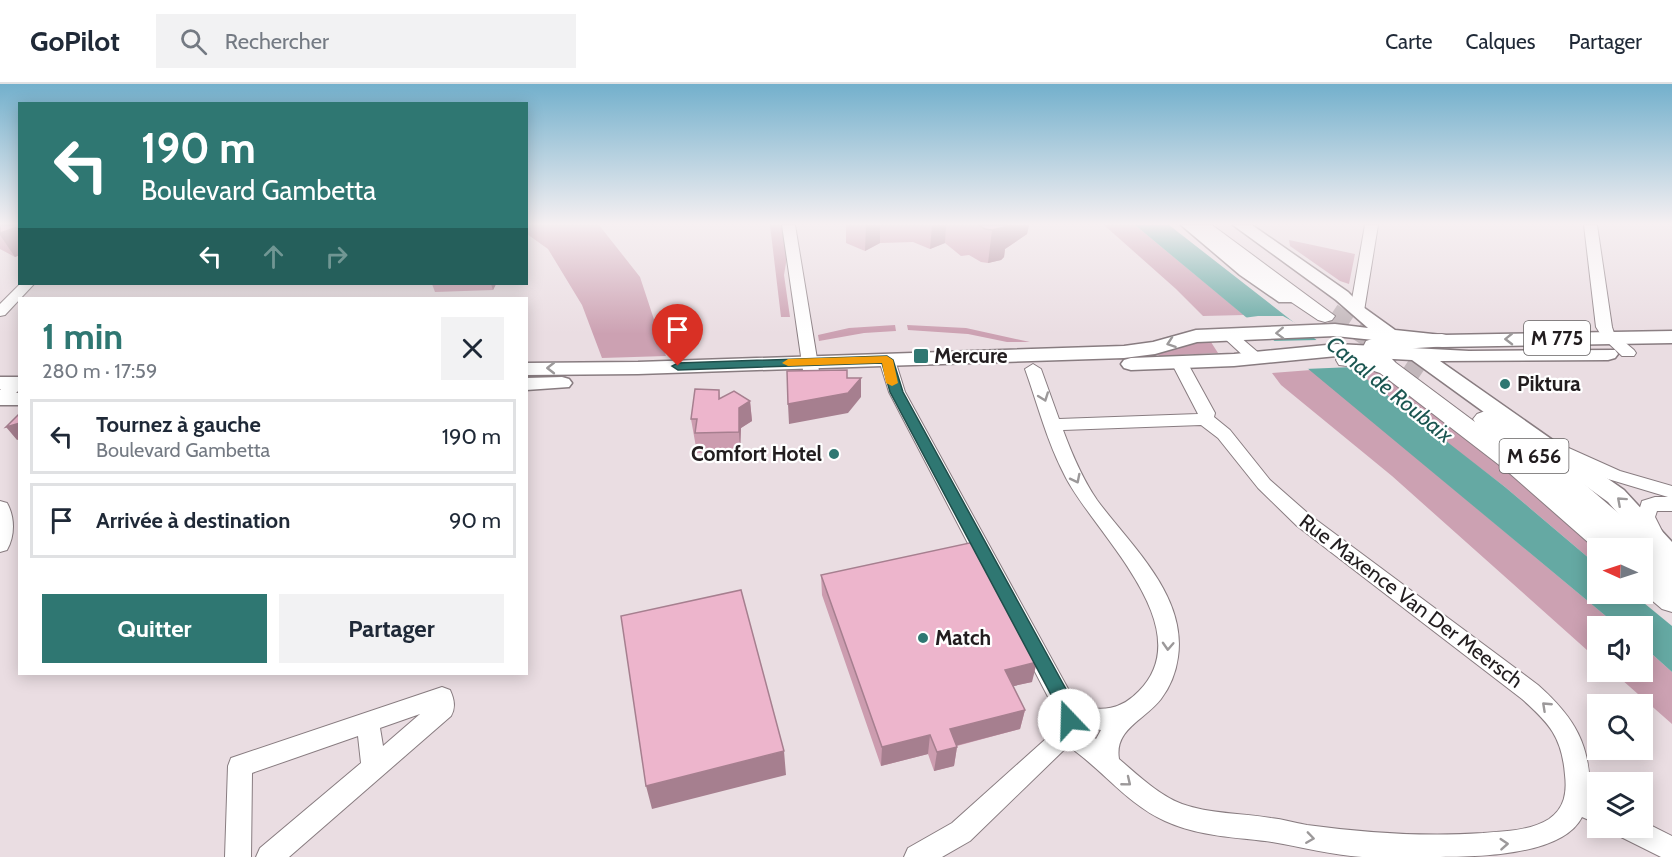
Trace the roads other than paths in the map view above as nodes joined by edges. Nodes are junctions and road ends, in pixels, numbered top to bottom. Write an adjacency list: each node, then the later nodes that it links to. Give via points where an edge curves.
1 (794, 261): 29 (street)
2 (1235, 261): 11 (main road, via 1313,316 1316,325)
3 (1247, 261): 4 (highway, via 1328,314)
4 (1257, 261)
5 (1292, 261): 9 (main road)
6 (1366, 261): 9 (street)
7 (1595, 261): 16 (street, via 1604,327)
8 (26, 285): 10 (street)
9 (1357, 311): 12 (main road); 15 (main road)
10 (0, 312)
11 (1309, 331): 12 (main road); 13 (main road, one-way to 13)
12 (1354, 331): 15 (main road); 18 (main road)
13 (1228, 334): 21 (street); 25 (main road, one-way to 25, via 1189,337 1147,350)
14 (1672, 337): 16 (main road, M 775)
15 (1394, 338): 17 (highway); 23 (highway, via 1372,348); 26 (main road)
16 (1612, 339): 17 (main road, M 775, one-way to 17); 20 (street)
17 (1442, 340)
18 (1339, 352): 21 (main road); 23 (highway, via 1368,361)
19 (1672, 352): 20 (main road, M 775)
20 (1628, 353): 22 (main road, M 775)
21 (1270, 357): 24 (main road)
22 (1469, 357): 26 (main road, M 775); 35 (main road, via 1459,362 1460,375)
23 (1380, 359): 26 (main road, M 775); 40 (highway, via 1516,465)
24 (1179, 362): 28 (main road); 33 (street, Rue Maxence Van Der Meersch, via 1207,413)
25 (889, 368): 28 (main road); 29 (main road); 49 (street, via 901,401)
26 (1418, 368): 35 (main road); 41 (highway, M 656); 43 (highway, M 656, via 1552,470)
27 (528, 369): 29 (main road, one-way to 27)
28 (1033, 369): 34 (street, one-way to 34)
29 (811, 370): 30 (main road, via 693,381 640,378)
30 (528, 384)
31 (14, 387): 32 (main road)
32 (0, 399)
33 (1205, 419): 34 (street); 52 (street, Rue Maxence Van Der Meersch, one-way to 33, via 1570,735 1554,714 1304,521 1264,484 1224,434)
34 (1054, 424): 47 (street, one-way to 47, via 1080,487 1165,612 1169,645 1165,670 1153,691)
35 (1521, 427): 36 (street, via 1595,467); 42 (main road, one-way to 35, via 1616,496)
36 (1672, 492)
37 (1672, 504): 42 (street, via 1655,504 1646,511)
38 (0, 508): 39 (street)
39 (1, 534)
40 (1600, 538)
41 (1619, 538)
42 (1658, 554): 45 (highway)
43 (1672, 575)
44 (1653, 585): 46 (highway)
45 (1672, 587)
46 (1672, 601)
47 (1131, 712): 49 (street, via 1111,720); 50 (street, via 1117,724 1105,743)
48 (367, 721): 51 (street); 51 (street, via 442,698 443,709); 55 (street, via 240,766)
49 (1067, 723): 50 (street, Rue Maxence Van Der Meersch); 57 (street, via 962,832)
50 (1108, 764): 52 (street, Rue Maxence Van Der Meersch, one-way to 52, via 1152,801 1191,819 1311,838 1421,849 1523,842 1539,837)
51 (374, 767): 56 (street)
52 (1587, 807)
53 (1650, 838): 54 (street)
54 (1672, 849)
55 (238, 857)
56 (269, 857)
57 (917, 857)

